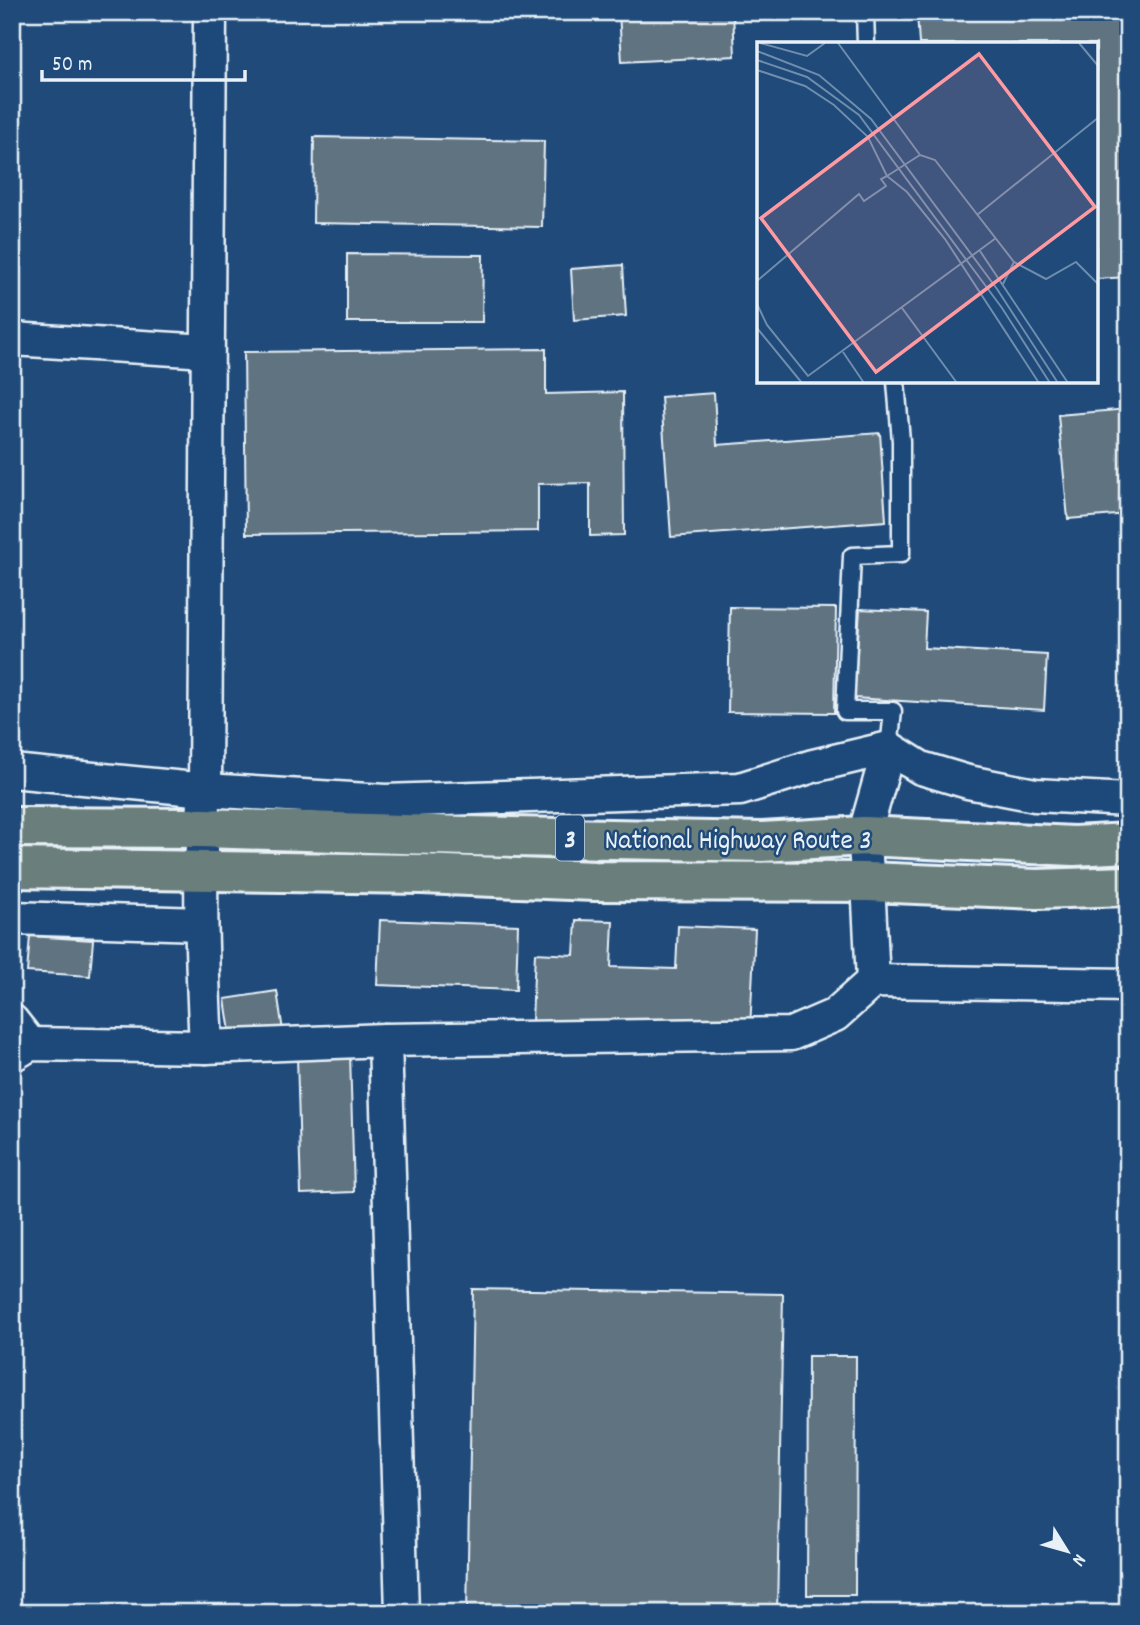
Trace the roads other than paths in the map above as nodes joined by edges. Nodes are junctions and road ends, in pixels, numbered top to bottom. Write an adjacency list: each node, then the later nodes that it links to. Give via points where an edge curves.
1 (210, 12): 5 (street)
2 (865, 12): 3 (lane)
3 (866, 42)
4 (12, 339): 5 (street)
5 (207, 351): 9 (street)
6 (896, 383): 7 (lane, via 901,554 852,556 845,710 893,711)
7 (888, 748): 9 (street, via 813,765 740,789 385,801); 10 (street, via 921,768 968,782 1035,795); 13 (street)
8 (12, 771): 9 (street)
9 (205, 790): 12 (street)
10 (1128, 800)
11 (12, 827): 12 (highway, National Highway Route 3 / 3)
12 (202, 828): 13 (highway, National Highway Route 3 / 3, via 762,842); 16 (street)
13 (863, 836): 14 (highway, National Highway Route 3 / 3, via 1074,846); 17 (street)
14 (1128, 843)
15 (12, 868): 16 (highway, National Highway Route 3 / 3)
16 (202, 870): 17 (highway, National Highway Route 3 / 3, via 595,881); 20 (street)
17 (868, 882): 18 (highway, National Highway Route 3 / 3, via 1037,889); 21 (street)
18 (1128, 886)
19 (12, 918): 20 (street)
20 (201, 924): 25 (street)
21 (873, 981): 22 (street); 24 (street, via 835,1015 791,1034)
22 (1128, 985)
23 (18, 1040): 25 (street)
24 (385, 1040): 25 (street); 26 (street)
25 (206, 1048)
26 (402, 1613)

